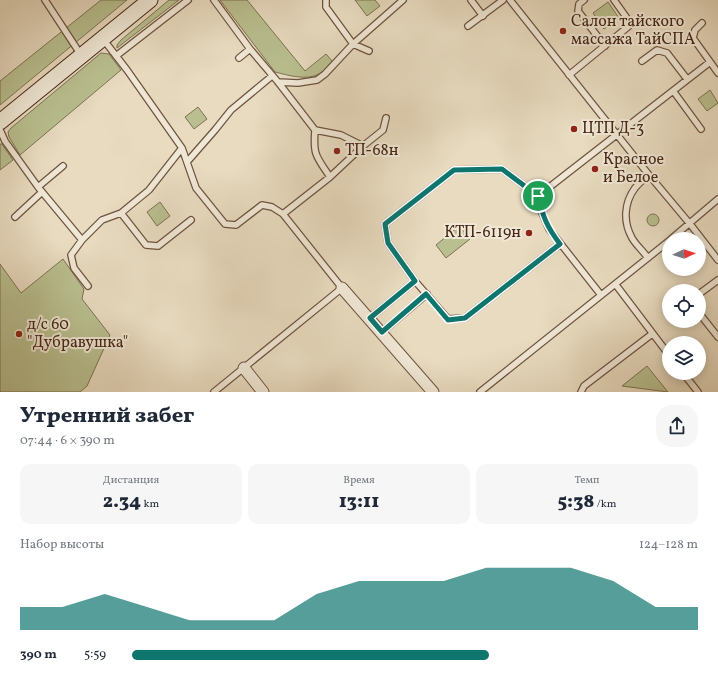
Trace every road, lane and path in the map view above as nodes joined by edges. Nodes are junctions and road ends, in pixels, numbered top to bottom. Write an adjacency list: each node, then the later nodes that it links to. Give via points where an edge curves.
1 (45, 0): 20 (lane)
2 (150, 0): 15 (main road)
3 (188, 0): 21 (lane)
4 (214, 0): 18 (lane)
5 (326, 0): 16 (lane, via 326,7)
6 (403, 0): 16 (lane)
7 (470, 0): 12 (lane)
8 (503, 0): 12 (lane)
9 (510, 0): 26 (lane)
10 (584, 0): 17 (lane, via 579,4 578,11)
11 (614, 0): 17 (lane, via 630,20 629,26)
12 (483, 16): 14 (lane)
13 (702, 23): 24 (lane, via 695,30 693,38)
14 (468, 26)
15 (103, 38): 20 (main road); 21 (lane)
16 (353, 44): 19 (lane); 29 (lane, via 317,80 298,83)
17 (605, 46): 26 (lane)
18 (250, 49): 22 (lane); 27 (lane)
19 (368, 51)
20 (81, 55): 32 (main road)
21 (116, 56): 38 (lane)
22 (239, 58)
23 (642, 61): 28 (lane, via 657,50 668,53)
24 (710, 62): 25 (lane); 28 (lane)
25 (718, 73)
26 (569, 75): 36 (lane)
27 (272, 76): 29 (lane); 39 (lane, via 231,110)
28 (688, 79): 30 (lane)
29 (278, 82): 35 (lane)
30 (674, 92): 33 (lane); 36 (lane)
31 (386, 118): 37 (lane, via 383,130)
32 (0, 122)
33 (701, 129)
34 (0, 130): 43 (lane)
35 (315, 130): 37 (lane, via 341,135); 42 (lane, via 315,154)
36 (617, 135): 41 (lane); 44 (lane)
37 (363, 146): 42 (lane)
38 (182, 148): 39 (lane); 46 (lane, via 149,190)
39 (187, 162): 47 (lane, via 196,188 225,224 236,225 262,205 272,207)
40 (63, 166): 43 (lane)
41 (649, 175): 50 (lane); 55 (lane, via 635,187 625,214 632,238)
42 (330, 177): 47 (lane)
43 (40, 190): 48 (lane); 52 (lane)
44 (538, 196): 53 (lane, via 542,214); 58 (lane, via 502,169 454,170 385,224 388,243)
45 (718, 200): 50 (lane)
46 (121, 213): 49 (lane, via 146,245 158,246); 52 (lane, via 102,220)
47 (283, 214): 61 (lane)
48 (15, 217)
49 (191, 220)
50 (690, 224): 51 (lane); 56 (lane)
51 (680, 232)
52 (82, 240): 60 (lane, via 72,255 74,268)
53 (560, 244): 63 (lane, via 465,318 448,320); 64 (lane)
54 (662, 247): 55 (lane)
55 (648, 258): 59 (lane)
56 (718, 260)
57 (718, 280): 62 (lane)
58 (415, 281): 63 (lane); 65 (lane)
59 (616, 285): 64 (lane); 68 (lane)
60 (88, 286)
61 (342, 288): 65 (street); 71 (lane)
62 (706, 289)
63 (426, 294): 67 (lane)
64 (602, 295): 76 (lane)
65 (370, 318): 67 (street)
66 (706, 322): 69 (lane)
67 (382, 332): 75 (street)
68 (652, 334): 70 (lane); 77 (lane, via 584,386)
69 (718, 337)
70 (662, 346)
71 (244, 368): 73 (lane); 74 (street)
72 (689, 380): 78 (lane)
73 (214, 392)
74 (263, 392)
75 (433, 392)
76 (480, 392)
77 (581, 392)
78 (698, 392)

